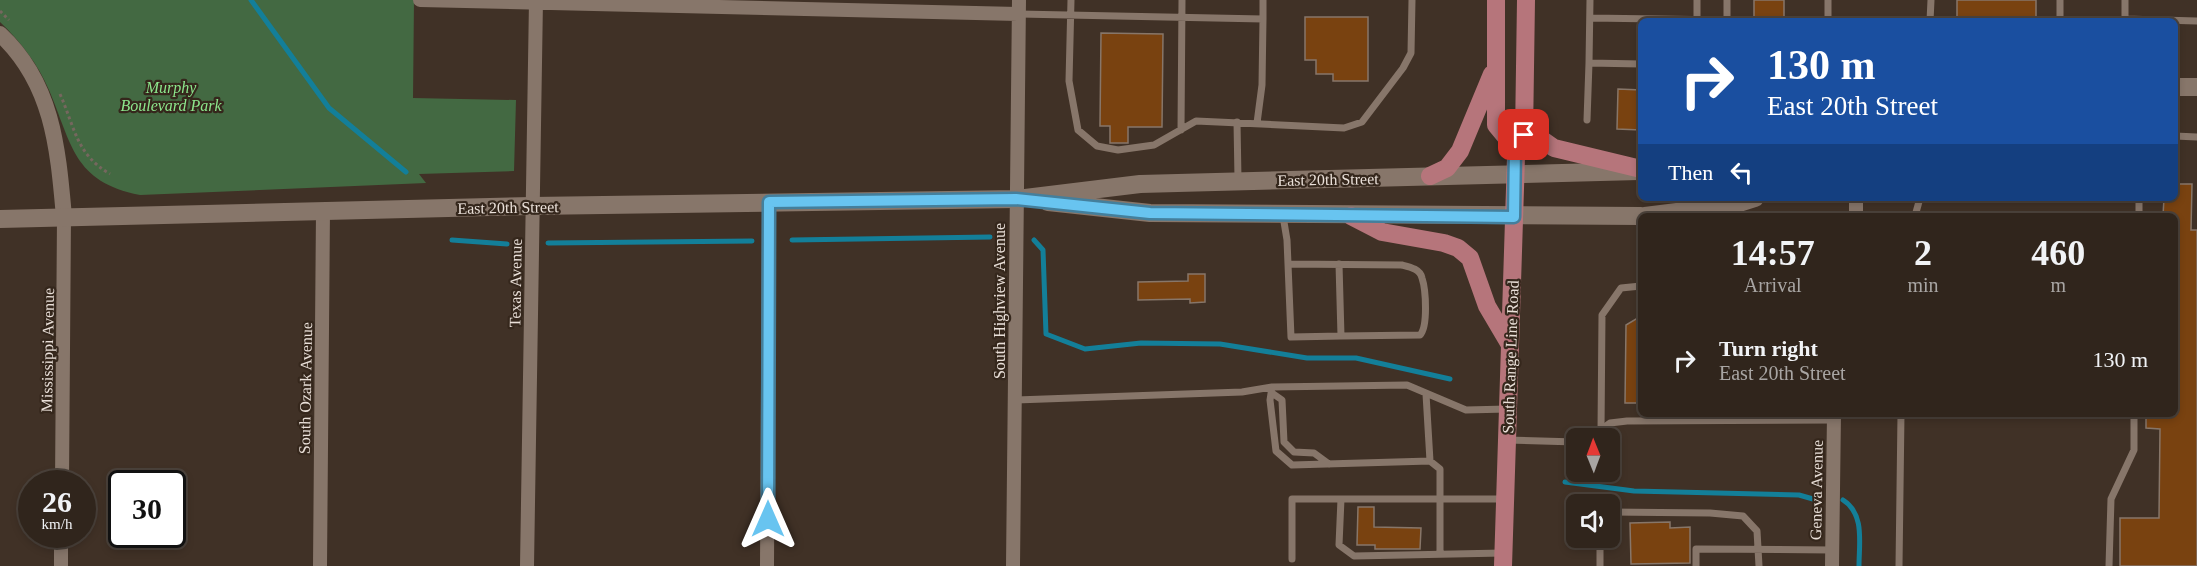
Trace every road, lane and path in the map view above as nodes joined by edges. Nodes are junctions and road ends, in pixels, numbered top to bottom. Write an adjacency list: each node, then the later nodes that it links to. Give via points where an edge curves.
1 (420, 0): 15 (street)
2 (1071, 0): 17 (lane)
3 (1182, 0): 18 (lane)
4 (1263, 0): 27 (lane)
5 (1412, 0): 39 (lane, via 1410,52 1403,69 1362,122 1344,128)
6 (1496, 0): 33 (main road)
7 (1526, 0): 36 (main road, South Range Line Road)
8 (1590, 0): 19 (lane)
9 (1697, 0): 21 (lane)
10 (1727, 0): 22 (lane)
11 (1828, 0): 23 (lane)
12 (1931, 0): 24 (lane)
13 (2060, 0): 25 (lane)
14 (2125, 0): 26 (lane)
15 (536, 2): 16 (street); 52 (street, Texas Avenue)
16 (1019, 7): 17 (lane); 49 (street, South Highview Avenue)
17 (1070, 15): 18 (lane); 40 (lane, via 1068,81 1078,130 1097,146 1118,150 1154,145)
18 (1182, 17): 27 (lane); 40 (lane)
19 (1590, 18): 20 (lane); 31 (lane)
20 (1638, 18)
21 (1697, 18)
22 (1727, 18)
23 (1828, 18)
24 (1930, 18)
25 (2060, 18)
26 (2125, 18)
27 (1263, 19): 39 (lane)
28 (2178, 20): 29 (lane)
29 (2197, 21)
30 (0, 34): 58 (street, via 27,65 49,111)
31 (1589, 63): 32 (lane); 37 (lane)
32 (1638, 64)
33 (1495, 67): 43 (main road, via 1496,125); 47 (main road, via 1460,151 1447,168)
34 (2178, 87): 35 (main road)
35 (2197, 87)
36 (1526, 117): 43 (main road, South Range Line Road, via 1524,135); 44 (main road, via 1537,136 1554,148)
37 (1587, 120)
38 (1237, 122): 39 (lane); 40 (lane, via 1196,121); 48 (lane)
39 (1257, 123)
40 (1181, 130)
41 (2178, 136): 42 (lane)
42 (2197, 137)
43 (1515, 148): 46 (main road, South Range Line Road)
44 (1638, 169)
45 (1638, 170): 46 (main road, East 20th Street)
46 (1515, 174): 47 (main road, East 20th Street); 59 (main road, South Range Line Road)
47 (1430, 176): 48 (main road, East 20th Street)
48 (1237, 181): 49 (main road, East 20th Street, via 1140,184)
49 (1016, 199): 51 (main road, East 20th Street); 55 (main road, East 20th Street, via 1150,213); 68 (street, South Highview Avenue)
50 (1746, 201): 54 (main road, East 20th Street)
51 (769, 202): 52 (main road, East 20th Street); 95 (street)
52 (532, 206): 53 (main road, East 20th Street); 94 (street, Texas Avenue)
53 (323, 211): 58 (main road, East 20th Street); 93 (street, South Ozark Avenue)
54 (1668, 213)
55 (1283, 215): 56 (main road, East 20th Street); 61 (lane)
56 (1351, 216): 59 (main road, East 20th Street); 65 (main road, via 1382,232 1458,248 1470,258 1487,306)
57 (1638, 216): 59 (main road, East 20th Street)
58 (64, 217): 60 (main road, East 20th Street); 80 (street, Mississippi Avenue)
59 (1514, 217): 65 (main road, South Range Line Road)
60 (0, 219)
61 (1288, 264): 62 (lane); 64 (lane, via 1291,337)
62 (1339, 264): 64 (lane); 64 (lane, via 1402,264 1415,269 1422,276 1426,325 1420,335)
63 (1638, 286): 74 (lane, via 1622,288 1602,315)
64 (1341, 336)
65 (1510, 345): 69 (main road, South Range Line Road)
66 (1272, 390): 67 (lane, via 1407,385); 68 (lane); 79 (lane, via 1282,400 1284,442 1294,452 1314,453); 79 (lane, via 1276,451 1292,465)
67 (1426, 394): 69 (lane, via 1466,410); 78 (lane)
68 (1014, 400): 96 (street, South Highview Avenue)
69 (1508, 409): 76 (main road, South Range Line Road)
70 (1756, 417): 71 (lane); 75 (lane, via 1627,421)
71 (1834, 417): 88 (street, Geneva Avenue)
72 (1900, 417): 101 (lane)
73 (2134, 417): 102 (lane, via 2134,450 2110,499)
74 (1601, 428)
75 (1604, 428)
76 (1507, 440): 77 (lane); 82 (main road, South Range Line Road)
77 (1566, 442)
78 (1430, 461): 79 (lane); 83 (lane, via 1440,469)
79 (1329, 464)
80 (62, 470)
81 (1341, 499): 83 (lane); 89 (lane, via 1339,545 1354,556); 90 (lane, via 1292,499)
82 (1505, 499): 83 (lane); 91 (main road, South Range Line Road)
83 (1440, 501): 89 (lane)
84 (1620, 513): 87 (lane, via 1743,516 1757,531)
85 (61, 548): 92 (street)
86 (1600, 548): 97 (lane)
87 (1760, 549): 88 (lane); 98 (lane, via 1696,549); 99 (lane)
88 (1832, 550): 100 (street, Geneva Avenue)
89 (1440, 554): 91 (lane)
90 (1292, 559)
91 (1503, 560)
92 (61, 566)
93 (320, 566)
94 (527, 566)
95 (767, 566)
96 (1013, 566)
97 (1600, 566)
98 (1696, 566)
99 (1759, 566)
100 (1832, 566)
101 (1899, 566)
102 (2109, 566)

